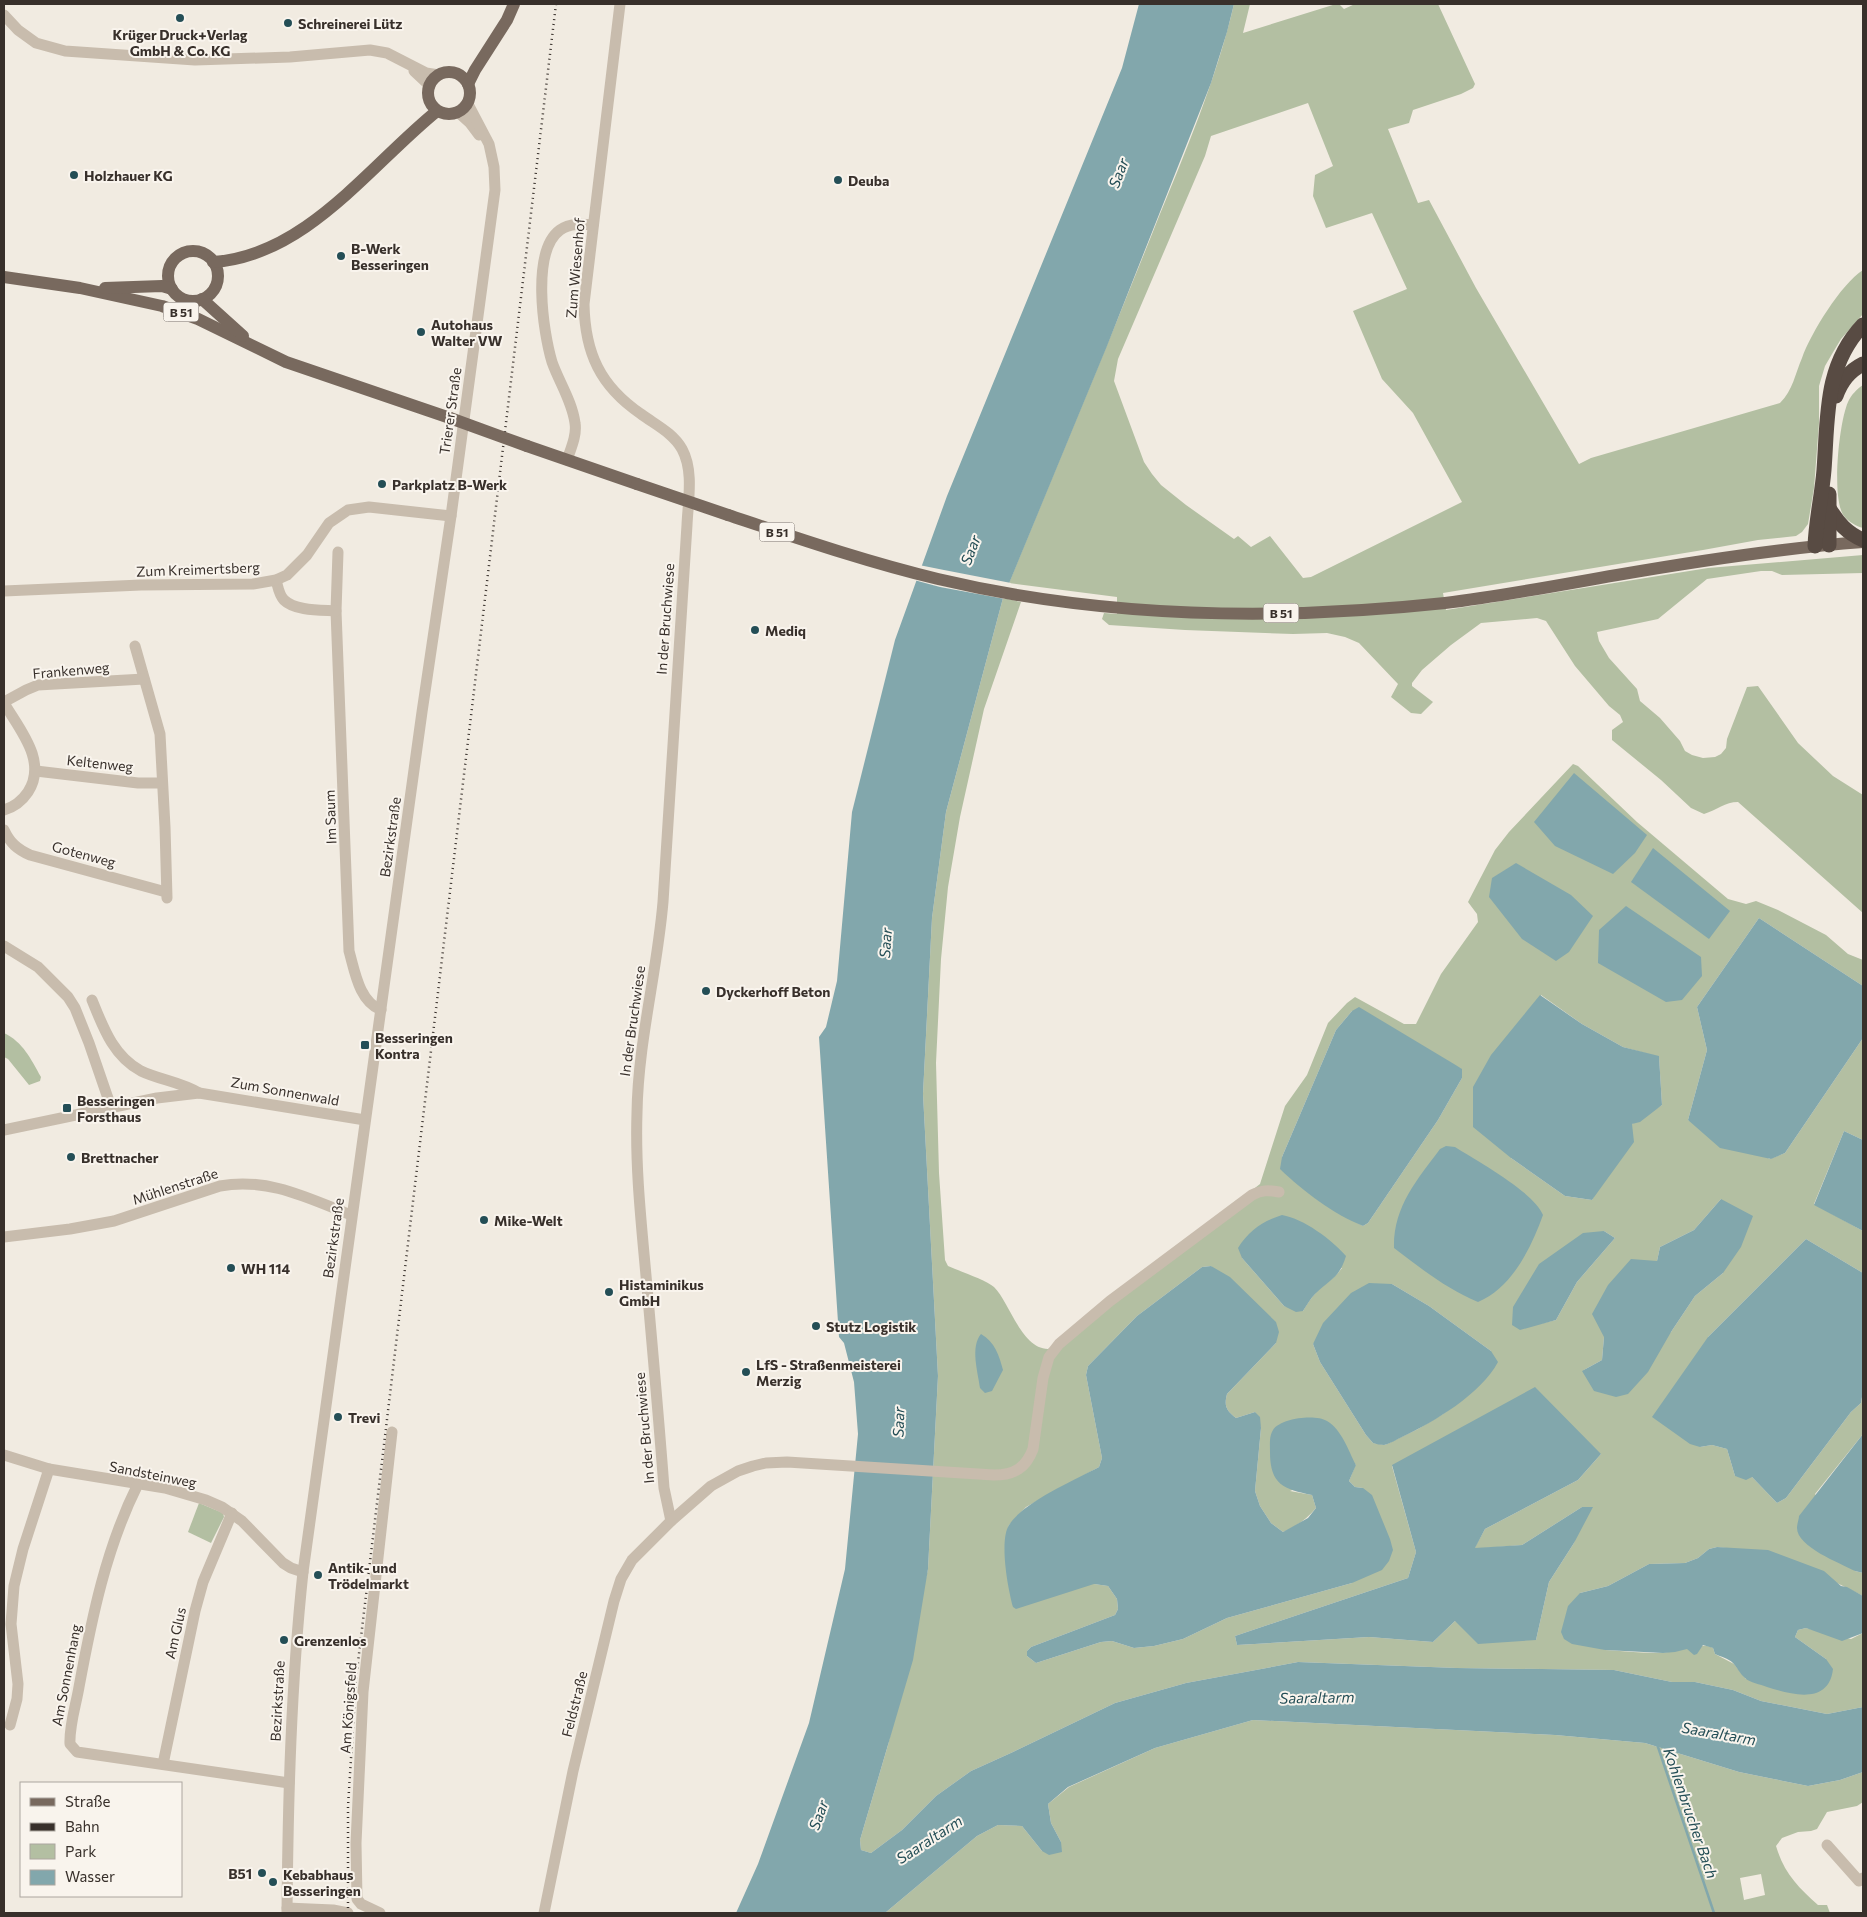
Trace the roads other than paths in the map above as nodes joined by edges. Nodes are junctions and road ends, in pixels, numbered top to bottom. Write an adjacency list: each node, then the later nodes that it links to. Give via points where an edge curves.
1 (620, 4): 13 (street, Zum Wiesenhof)
2 (514, 5): 5 (main road, via 467,67); 7 (main road)
3 (4, 15): 4 (street, via 36,43 65,51 195,60 370,50 387,53)
4 (404, 62): 6 (street, via 426,73); 8 (street)
5 (457, 74): 6 (main road); 7 (main road)
6 (439, 75): 8 (main road)
7 (468, 84): 9 (main road)
8 (430, 86): 10 (main road)
9 (468, 104): 11 (main road); 12 (street, Trierer Straße, via 489,144)
10 (433, 106): 11 (main road, via 448,115); 14 (main road, via 361,183 323,215 274,245)
11 (458, 113): 12 (street, Trierer Straße, via 476,131)
12 (492, 161): 28 (street, Trierer Straße, via 495,190)
13 (593, 225): 26 (street, via 571,225 560,230 545,252 543,266 541,299 547,341 575,425); 29 (street, Zum Wiesenhof, via 584,304 584,328 590,351 608,385 622,401 674,437 682,450 689,471)
14 (244, 258): 15 (main road); 17 (main road)
15 (213, 262): 16 (main road, via 205,254 189,252 175,258); 17 (main road)
16 (168, 272): 19 (main road, B 51, via 163,277); 21 (main road)
17 (218, 276): 22 (main road)
18 (4, 277): 20 (main road, B 51)
19 (122, 287): 20 (main road, B 51); 21 (main road, B 51, via 162,286)
20 (80, 288): 24 (main road, B 51, via 183,313)
21 (172, 290): 22 (main road, via 186,300)
22 (206, 297): 24 (main road, B 51, via 228,323)
23 (1863, 324): 31 (highway, via 1846,347 1831,387 1825,425)
24 (274, 357): 26 (main road, B 51, bridge)
25 (1863, 364): 27 (highway, via 1841,383 1834,404)
26 (567, 460): 31 (main road, B 51, bridge, via 827,548 941,580 1047,599 1117,607 1293,613 1381,609 1444,603)
27 (1829, 508): 30 (highway, via 1844,528); 31 (highway)
28 (451, 516): 33 (street, Trierer Straße); 34 (street, Zum Kreimertsberg, via 387,508 348,510 329,523 296,568)
29 (687, 525): 59 (street, In der Bruchwiese, via 661,922 640,1058 637,1112 640,1213 664,1488)
30 (1863, 541): 31 (main road)
31 (1822, 545)
32 (338, 552): 36 (street, Im Saum)
33 (443, 570): 46 (street, Bezirkstraße)
34 (276, 580): 35 (street, Zum Kreimertsberg, via 226,586 141,585); 36 (street, via 279,592 289,603)
35 (4, 591)
36 (336, 611): 46 (street, Im Saum, via 349,951 359,986 371,1005)
37 (135, 646): 38 (street)
38 (144, 679): 39 (street, Frankenweg, via 38,685); 41 (street, via 160,734)
39 (4, 702): 40 (street, via 31,751)
40 (36, 771): 41 (street, Keltenweg); 42 (street, via 25,796 13,808)
41 (162, 783): 43 (street, Gotenweg, via 167,895 30,855 18,850)
42 (4, 810)
43 (4, 830)
44 (4, 946): 48 (street, via 38,967 68,997 89,1043)
45 (92, 1000): 47 (street, Zum Sonnenwald, via 106,1035 128,1061 142,1071 186,1085)
46 (381, 1010): 49 (street, Bezirkstraße)
47 (199, 1093): 48 (street, Zum Sonnenwald); 49 (street, Zum Sonnenwald)
48 (111, 1107): 50 (street, Zum Sonnenwald)
49 (365, 1120): 52 (street, Bezirkstraße)
50 (4, 1130)
51 (1279, 1192): 59 (street, Feldstraße, via 1268,1190 1252,1195 1110,1301 1059,1344 1049,1358 1043,1378 1034,1450 1019,1470 994,1475 766,1463 738,1471 711,1486)
52 (352, 1215): 53 (street, Mühlenstraße, via 288,1190 248,1183 220,1186 114,1221); 60 (street, Bezirkstraße)
53 (4, 1237)
54 (392, 1432): 68 (street, Am Königsfeld, via 363,1692 356,1843 357,1899)
55 (4, 1455): 56 (street, Sandsteinweg)
56 (49, 1470): 57 (street, Sandsteinweg); 61 (street, via 14,1586 11,1624 18,1684)
57 (138, 1484): 58 (street, Sandsteinweg, via 186,1493); 62 (street, Am Sonnenhang, via 115,1537 94,1611 70,1744 76,1752)
58 (232, 1513): 60 (street, Sandsteinweg, via 283,1563); 62 (street, Am Glus, via 203,1582 195,1611)
59 (670, 1521): 69 (street, Feldstraße, via 632,1560 618,1586 573,1771)
60 (303, 1572): 63 (street, Bezirkstraße, via 296,1636)
61 (10, 1725)
62 (163, 1764): 63 (street, Am Sonnenhang)
63 (289, 1783): 66 (street, Bezirkstraße)
64 (1827, 1845): 65 (street)
65 (1862, 1882)
66 (287, 1910): 67 (street)
67 (348, 1913)
68 (380, 1913)
69 (544, 1913)

